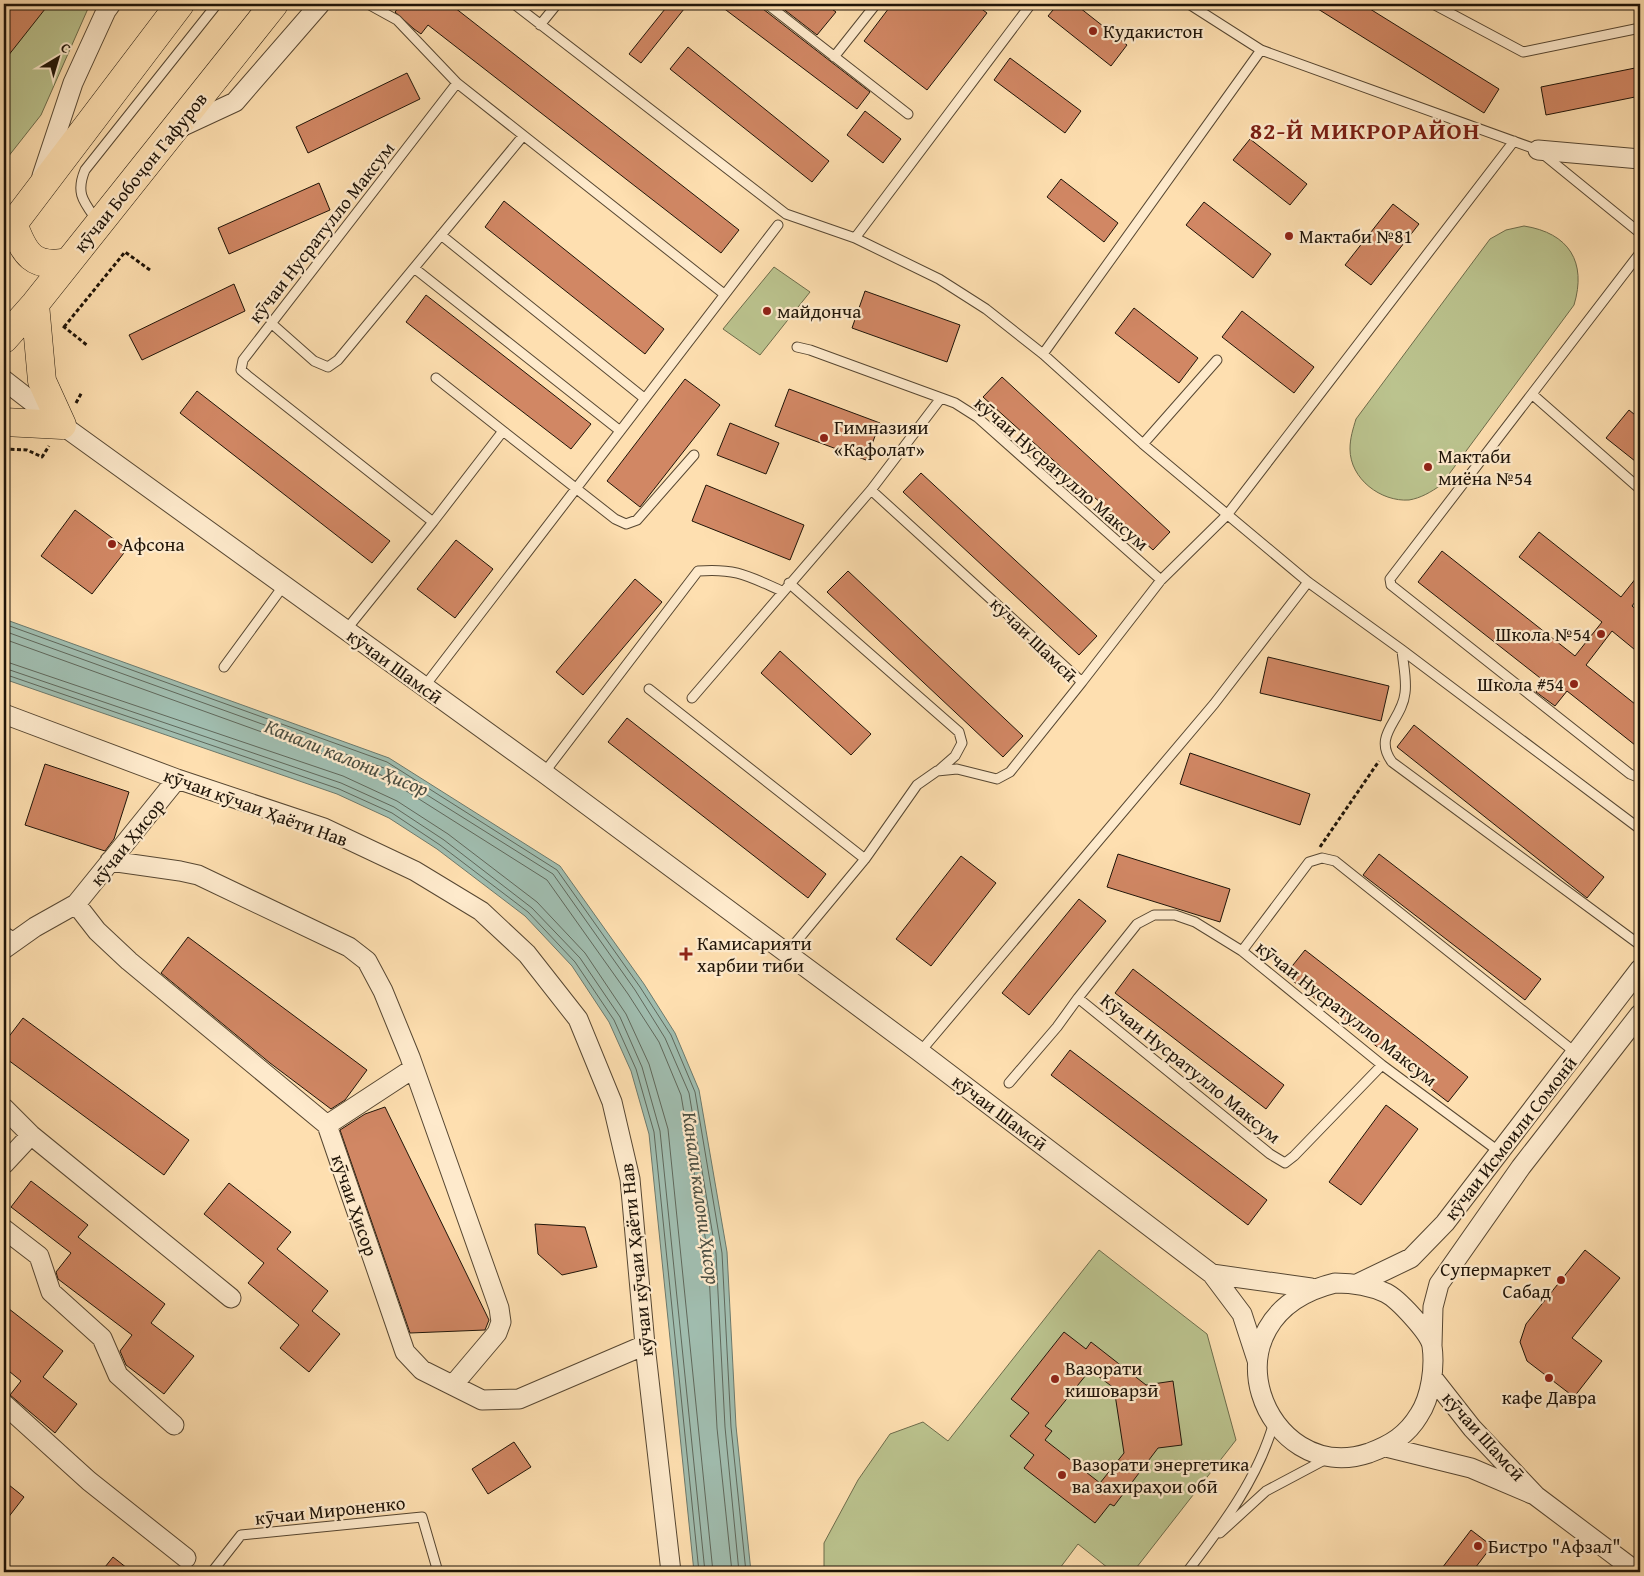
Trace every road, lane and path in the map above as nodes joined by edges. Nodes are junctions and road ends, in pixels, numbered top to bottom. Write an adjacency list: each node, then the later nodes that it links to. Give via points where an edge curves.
1 (111, 4): 25 (street, via 72,83)
2 (180, 4): 25 (main road)
3 (217, 4): 26 (lane, via 85,170 79,184 85,203)
4 (274, 4): 20 (main road, кӯчаи Бобоҷон Гафуров)
5 (320, 4): 20 (street, via 235,102)
6 (368, 4): 18 (lane, via 397,20)
7 (514, 4): 14 (lane)
8 (557, 4): 14 (lane)
9 (876, 4): 17 (lane)
10 (1031, 4): 31 (lane)
11 (1189, 4): 16 (lane)
12 (1433, 4): 15 (lane, via 1523,52)
13 (771, 5): 17 (lane)
14 (540, 25): 31 (lane, via 786,214)
15 (1640, 28)
16 (1261, 50): 22 (lane); 43 (lane)
17 (834, 57): 19 (lane)
18 (457, 83): 21 (lane); 38 (lane, кӯчаи Нусратулло Максум)
19 (908, 114)
20 (174, 130): 26 (main road, кӯчаи Бобоҷон Гафуров)
21 (523, 136): 30 (lane); 36 (lane)
22 (1514, 141): 23 (lane); 59 (lane)
23 (1538, 150): 24 (street); 29 (lane)
24 (1640, 158)
25 (38, 191): 28 (main road)
26 (99, 223): 33 (main road, кӯчаи Бобоҷон Гафуров)
27 (778, 225): 36 (lane)
28 (8, 230): 33 (main road, via 26,253 38,261 51,265)
29 (1640, 233)
30 (441, 236): 34 (lane); 48 (lane)
31 (855, 238): 43 (lane, via 939,279 986,309)
32 (1640, 253): 47 (lane)
33 (68, 262): 37 (main road, кӯчаи Бобоҷон Гафуров)
34 (414, 268): 38 (lane, via 338,360 328,367 314,361); 52 (lane)
35 (150, 270): 39 (path, via 125,252)
36 (724, 294): 48 (lane)
37 (35, 304): 39 (path); 40 (main road, кӯчаи Бобоҷон Гафуров); 51 (main road, via 42,381)
38 (271, 323): 60 (lane, кӯчаи Нусратулло Максум, via 243,360 241,370)
39 (64, 327): 41 (path)
40 (4, 339)
41 (88, 346)
42 (797, 347): 49 (lane, кӯчаи Нусратулло Максум)
43 (1043, 354): 54 (lane)
44 (1217, 360): 54 (lane)
45 (436, 378): 53 (lane)
46 (4, 380): 51 (street, кӯчаи Шамсӣ)
47 (1533, 395): 57 (lane); 76 (lane, via 1390,579 1391,585 1630,774)
48 (644, 398): 52 (lane)
49 (940, 398): 58 (lane); 61 (lane, кӯчаи Нусратулло Максум, via 977,417)
50 (4, 422): 51 (main road)
51 (62, 425): 63 (street, кӯчаи Шамсӣ)
52 (619, 430): 56 (lane)
53 (502, 431): 56 (lane); 60 (lane)
54 (1143, 444): 59 (lane)
55 (694, 455): 56 (lane, via 637,520 626,524)
56 (574, 488): 69 (lane)
57 (1640, 489)
58 (871, 490): 64 (lane); 68 (lane, кӯчаи Шамсӣ)
59 (1227, 515): 61 (lane); 62 (lane)
60 (432, 522): 65 (lane)
61 (1161, 580): 68 (lane)
62 (1308, 582): 66 (lane); 90 (lane, via 1214,704)
63 (284, 585): 65 (street, кӯчаи Шамсӣ); 67 (lane)
64 (786, 587): 71 (lane); 74 (lane, via 959,732 962,743 956,756); 75 (lane, via 738,572 718,569 698,572)
65 (346, 630): 69 (street, кӯчаи Шамсӣ)
66 (1402, 650): 73 (lane, via 1406,693 1402,708 1385,739); 78 (lane)
67 (224, 667)
68 (1082, 682): 74 (lane, кӯчаи Шамсӣ, via 1010,772 997,779 957,769)
69 (423, 687): 75 (street, кӯчаи Шамсӣ)
70 (649, 689): 79 (lane)
71 (692, 698)
72 (4, 714): 77 (street, кӯчаи кӯчаи Ҳаёти Нав)
73 (1384, 752): 81 (path); 84 (lane, via 1392,762)
74 (938, 771): 79 (lane, via 917,785)
75 (544, 773): 86 (street, кӯчаи Шамсӣ)
76 (1640, 778)
77 (177, 779): 80 (street, кӯчаи Ҳисор); 106 (street, кӯчаи кӯчаи Ҳаёти Нав, via 324,828 415,871 481,911 527,954 578,1019 612,1102 630,1179)
78 (1640, 829)
79 (864, 859): 86 (lane)
80 (110, 861): 82 (street, кӯчаи Ҳисор); 93 (street, via 180,870 198,876 348,946 367,961 383,991)
81 (1309, 862): 85 (lane, кӯчаи Нусратулло Максум); 91 (lane, via 1322,858 1335,861)
82 (76, 904): 83 (street, кӯчаи Ҳисор); 96 (street, кӯчаи Ҳисор, via 97,931 129,961)
83 (8, 940)
84 (1640, 945)
85 (1242, 951): 88 (lane, via 1195,922 1175,915 1154,915 1137,924); 92 (lane, кӯчаи Нусратулло Максум)
86 (787, 953): 90 (street, кӯчаи Шамсӣ)
87 (1640, 969): 91 (street, кӯчаи Исмоили Сомонӣ)
88 (1078, 998): 92 (lane, Кӯчаи Нусратулло Максум, via 1284,1163); 94 (lane, Кӯчаи Нусратулло Максум, via 1058,1027)
89 (1640, 1014): 105 (street, кӯчаи Исмоили Сомонӣ, via 1521,1167 1438,1284 1433,1307)
90 (920, 1052): 101 (street, кӯчаи Шамсӣ)
91 (1576, 1053): 98 (street, кӯчаи Исмоили Сомонӣ)
92 (1382, 1065): 98 (lane, кӯчаи Нусратулло Максум)
93 (414, 1068): 96 (street); 109 (street, via 499,1308 501,1322 492,1340)
94 (1009, 1083)
95 (4, 1108): 97 (street)
96 (328, 1125): 109 (street, кӯчаи Ҳисор, via 405,1352 422,1370)
97 (31, 1135): 99 (street); 104 (street)
98 (1501, 1153): 102 (street, кӯчаи Исмоили Сомонӣ, via 1445,1223 1411,1258)
99 (4, 1164)
100 (4, 1229): 112 (street, via 39,1256 51,1292 102,1338 118,1376)
101 (1212, 1274): 103 (street, кӯчаи Шамсӣ); 107 (street, кӯчаи Шамсӣ, via 1242,1314)
102 (1359, 1283): 103 (street, кӯчаи Шамсӣ, via 1335,1282); 105 (street, кӯчаи Шамсӣ, via 1388,1293 1411,1313)
103 (1311, 1288): 107 (street, кӯчаи Шамсӣ, via 1291,1300 1274,1317 1263,1337)
104 (231, 1298)
105 (1432, 1345): 108 (street, кӯчаи Шамсӣ)
106 (645, 1346): 109 (street, кӯчаи Ҳисор, via 519,1399 482,1400); 120 (street, кӯчаи кӯчаи Ҳаёти Нав)
107 (1257, 1360): 111 (street, кӯчаи Шамсӣ, via 1261,1396)
108 (1432, 1377): 113 (street, кӯчаи Шамсӣ, via 1422,1410 1401,1437); 115 (street, кӯчаи Шамсӣ, via 1472,1428)
109 (453, 1385)
110 (4, 1404): 117 (street, via 89,1481)
111 (1274, 1422): 114 (street, кӯчаи Шамсӣ, via 1309,1450); 116 (lane, via 1267,1447 1250,1482)
112 (174, 1425)
113 (1386, 1447): 114 (street, кӯчаи Шамсӣ, via 1359,1456); 115 (street, кӯчаи Шамсӣ, via 1471,1468)
114 (1330, 1456): 116 (lane, via 1266,1491)
115 (1536, 1496): 122 (street, кӯчаи Шамсӣ)
116 (1209, 1543): 121 (lane)
117 (186, 1558)
118 (212, 1572): 119 (lane, кӯчаи Мироненко, via 242,1535 422,1517)
119 (438, 1572)
120 (671, 1572)
121 (1187, 1572)
122 (1638, 1572)

